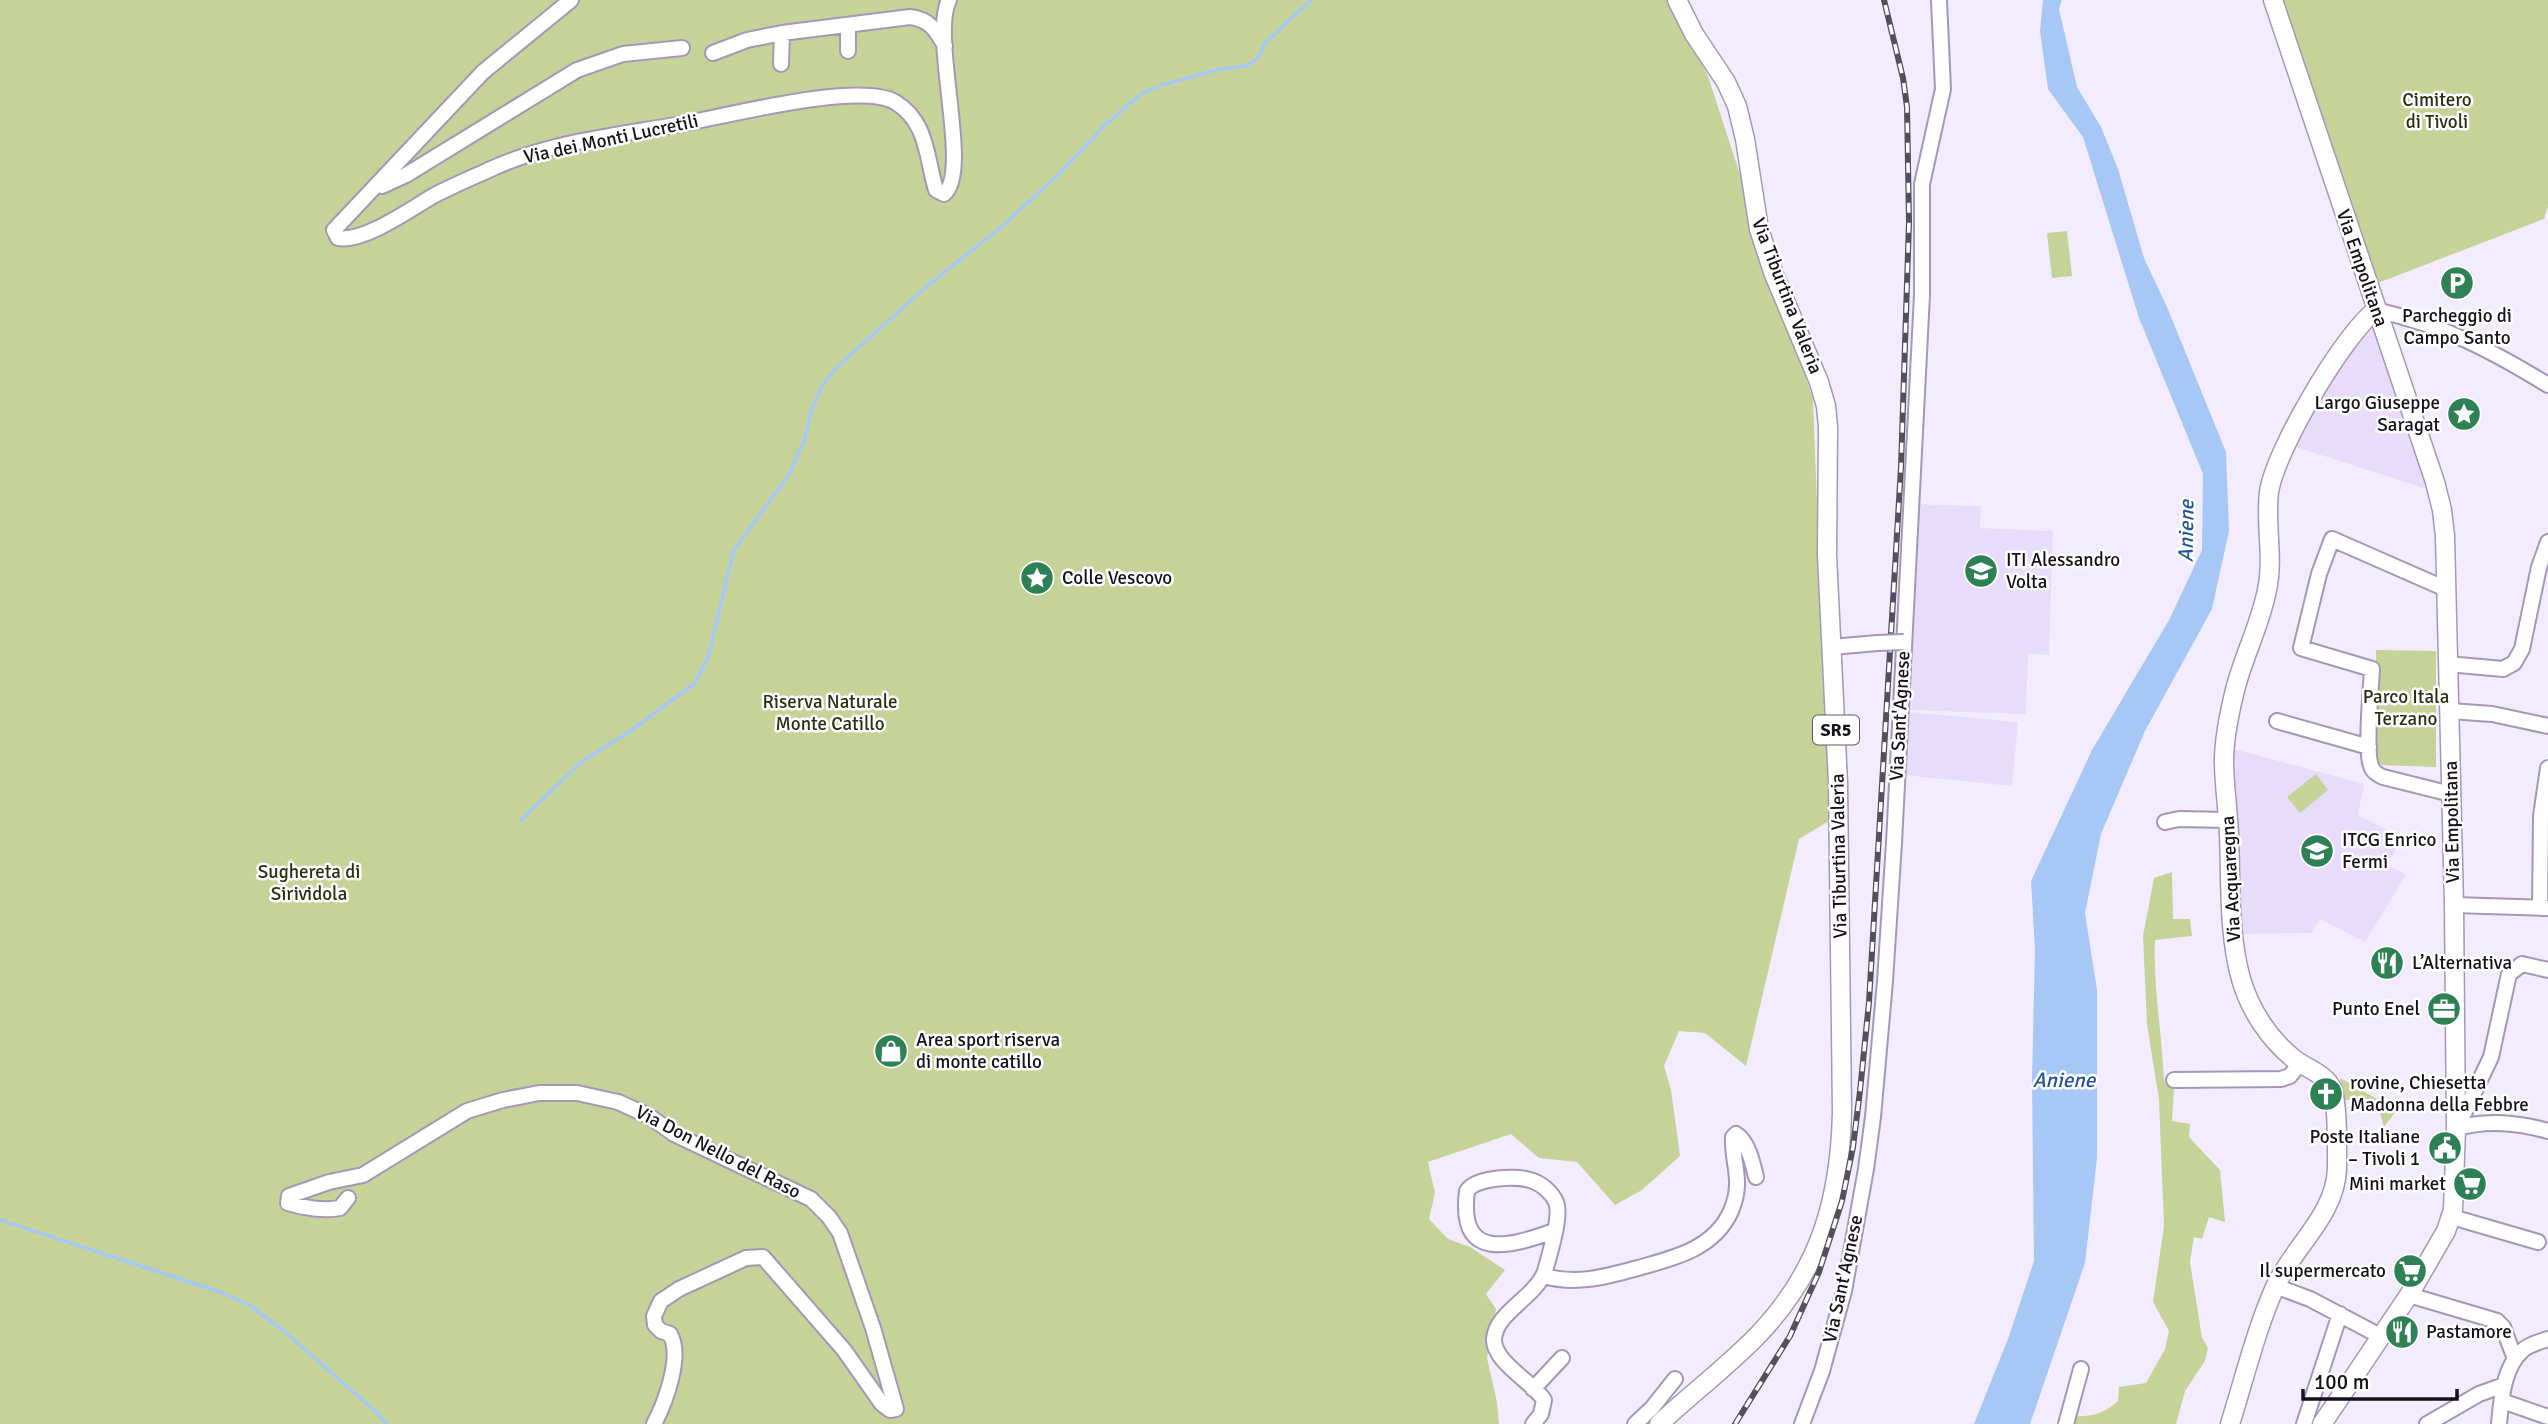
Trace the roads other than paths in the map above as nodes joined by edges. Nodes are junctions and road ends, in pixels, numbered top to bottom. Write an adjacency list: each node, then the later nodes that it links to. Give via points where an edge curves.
1 (570, 0): 13 (street, Via dei Monti Lucretili, via 483,72)
2 (950, 0): 8 (street, via 945,17)
3 (1677, 0): 19 (main road, Via Tiburtina Valeria / SR5, via 1737,106 1762,239 1824,398)
4 (1939, 0): 18 (street, Via Sant'Agnese, via 1943,89 1922,184 1922,295)
5 (2273, 0): 14 (main road, Via Empolitana)
6 (848, 24): 7 (street); 8 (street, via 918,18 933,27); 10 (street)
7 (782, 33): 11 (street); 12 (street)
8 (946, 47): 13 (street, Via dei Monti Lucretili, via 954,154 952,184 944,194 936,190 926,144 915,120 893,101 867,95 810,99 539,152 454,186 367,232 338,238 336,227)
9 (682, 48): 13 (street, via 623,54 577,70 406,175)
10 (848, 51)
11 (713, 54)
12 (781, 64)
13 (377, 187)
14 (2376, 310): 15 (street, via 2458,335); 17 (main road, Via Empolitana, via 2438,491); 27 (main road, Via Acquaregna, via 2357,329 2330,370 2275,466 2269,501 2268,588 2234,692 2225,743)
15 (2548, 385)
16 (2548, 542): 20 (street, via 2522,649 2514,663 2503,669)
17 (2446, 589): 20 (main road, Via Empolitana); 24 (street, via 2332,539 2301,648 2372,669)
18 (1904, 642): 19 (street, bridge); 59 (street, Via Sant'Agnese, via 1885,981 1866,1169 1844,1292)
19 (1832, 647): 58 (main road, Via Tiburtina Valeria / SR5, via 1842,1037 1840,1146 1834,1192 1815,1254 1786,1302 1756,1337)
20 (2448, 664): 21 (main road, Via Empolitana)
21 (2450, 711): 23 (street, via 2493,714); 26 (main road, Via Empolitana)
22 (2277, 721): 24 (street)
23 (2548, 726)
24 (2369, 747): 26 (street, via 2370,764 2380,776)
25 (2548, 768): 30 (street, via 2542,816)
26 (2451, 794): 29 (main road, Via Empolitana)
27 (2228, 820): 28 (street); 32 (main road, Via Acquaregna, via 2232,923 2242,980 2259,1020)
28 (2165, 822)
29 (2454, 905): 30 (street); 34 (main road, Via Empolitana)
30 (2544, 908)
31 (2548, 970): 34 (street, via 2522,964 2509,974 2493,1050)
32 (2300, 1063): 33 (street, via 2290,1076 2278,1080); 42 (main road, Via Acquaregna, via 2333,1090 2337,1172 2329,1204)
33 (2174, 1080)
34 (2456, 1129): 35 (street, via 2489,1124); 38 (main road, Via Empolitana)
35 (2548, 1131)
36 (1756, 1177): 41 (street, via 1736,1134 1738,1186 1726,1219 1708,1240 1674,1259 1603,1278 1566,1281)
37 (348, 1198): 55 (street, Via Don Nello del Raso, via 340,1208 331,1210 288,1203 289,1196 300,1191 363,1175 467,1111 539,1093 565,1093 618,1102 811,1199 839,1233 896,1409 881,1404 844,1350 763,1257 746,1258 661,1301 655,1325 670,1334 676,1354 664,1405)
38 (2452, 1217): 40 (street); 43 (main road, Via Empolitana)
39 (1554, 1231): 39 (street, via 1518,1242 1483,1243 1470,1228 1467,1191 1486,1180 1538,1182 1556,1202); 41 (street)
40 (2538, 1242)
41 (1543, 1276): 52 (street, via 1503,1320 1494,1337 1501,1356)
42 (2276, 1286): 44 (street); 61 (main road, Via Acquaregna)
43 (2409, 1296): 45 (main road, Via Empolitana); 48 (street, via 2497,1321)
44 (2340, 1314): 45 (street); 62 (street)
45 (2382, 1337): 63 (main road, Via Empolitana)
46 (2548, 1339): 48 (street, via 2529,1346)
47 (1562, 1358): 52 (street)
48 (2515, 1359): 51 (street)
49 (2081, 1369): 60 (street)
50 (1675, 1378): 57 (street)
51 (2504, 1385): 53 (street); 64 (street)
52 (1534, 1389): 56 (street, via 1544,1404)
53 (2502, 1401): 54 (street); 65 (street)
54 (2548, 1417)
55 (654, 1424)
56 (1533, 1424)
57 (1636, 1424)
58 (1659, 1424)
59 (1802, 1424)
60 (2066, 1424)
61 (2230, 1424)
62 (2304, 1424)
63 (2322, 1424)
64 (2427, 1424)
65 (2499, 1424)

